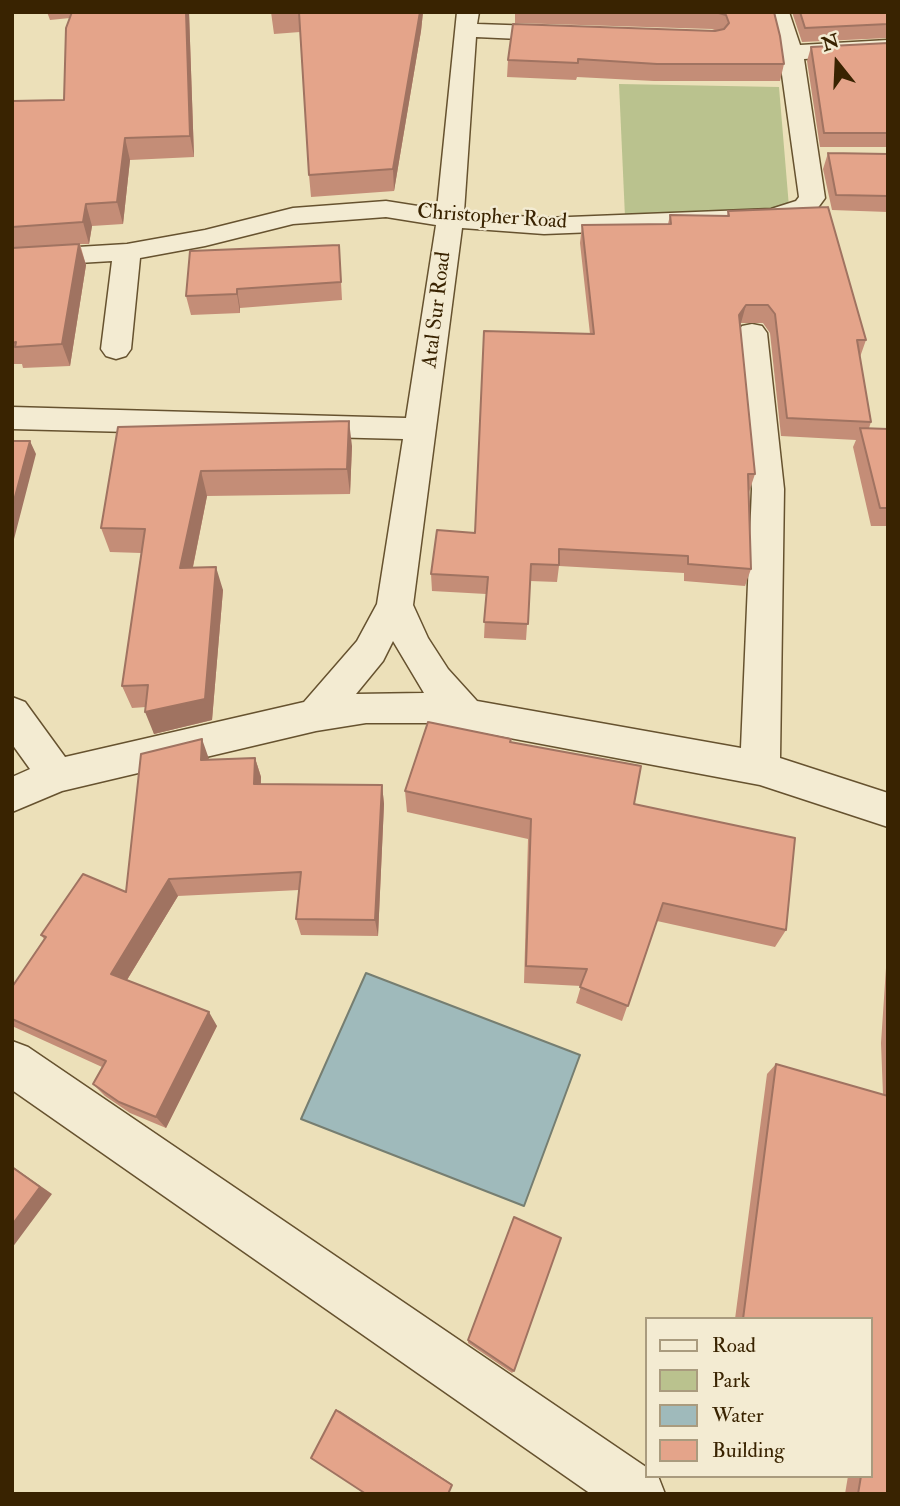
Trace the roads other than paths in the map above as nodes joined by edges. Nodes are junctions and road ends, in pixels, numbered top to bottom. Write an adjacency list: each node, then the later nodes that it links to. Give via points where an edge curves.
1 (778, 12): 5 (street, Christopher Road)
2 (467, 21): 3 (street); 8 (street, Atal Sur Road)
3 (589, 35)
4 (888, 47): 5 (street)
5 (791, 53): 6 (street, Christopher Road)
6 (807, 158): 7 (street); 8 (street, Christopher Road, via 812,198 805,207 771,216 544,226)
7 (834, 158)
8 (450, 219): 9 (street, Christopher Road, via 386,209 293,216); 14 (street, Atal Sur Road)
9 (127, 252): 10 (street, Christopher Road); 12 (street)
10 (12, 259)
11 (752, 333): 19 (street, via 768,489)
12 (116, 349)
13 (12, 418): 14 (street)
14 (422, 429): 15 (street, Atal Sur Road)
15 (395, 606): 17 (street, via 435,680); 18 (street, via 370,651)
16 (12, 713): 20 (street)
17 (465, 713): 18 (street, via 366,708); 19 (street)
18 (316, 715): 20 (street)
19 (760, 768): 22 (street)
20 (56, 776): 21 (street)
21 (12, 795)
22 (888, 810)
23 (12, 1063): 24 (street)
24 (638, 1494)

